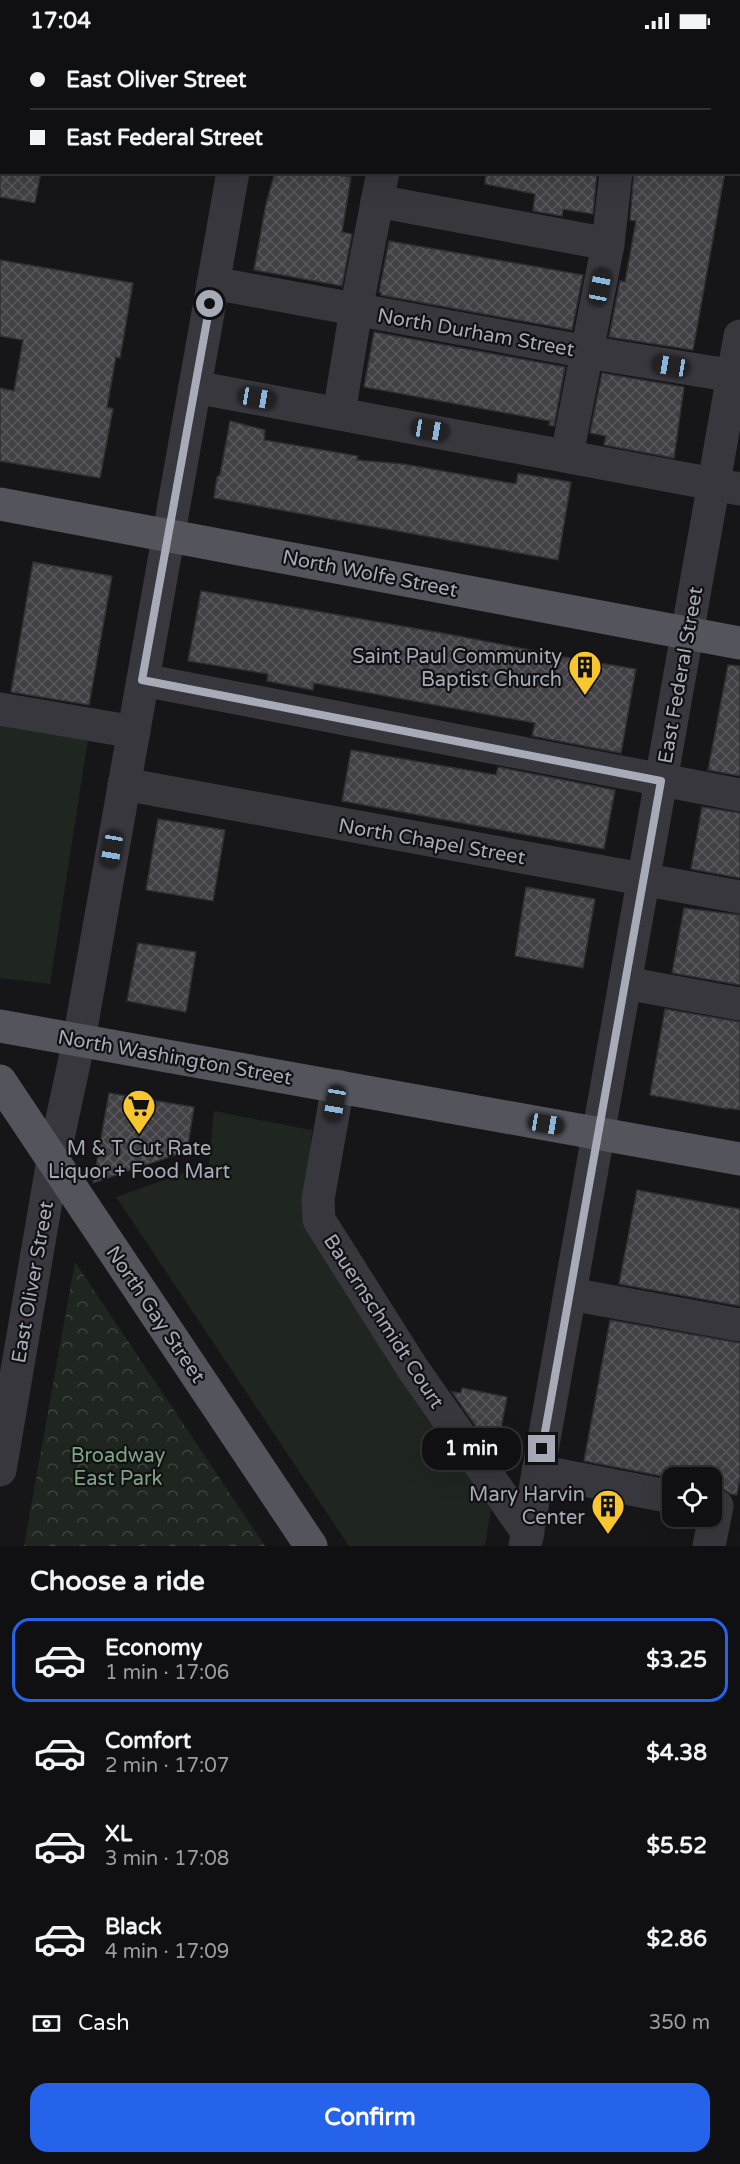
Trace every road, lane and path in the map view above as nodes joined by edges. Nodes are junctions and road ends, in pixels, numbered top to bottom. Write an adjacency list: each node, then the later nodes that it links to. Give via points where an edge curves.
1 (233, 174): 5 (street, East Oliver Street)
2 (616, 174): 4 (street)
3 (380, 187): 4 (street); 6 (street)
4 (608, 244): 8 (street)
5 (213, 283): 6 (street, North Durham Street); 10 (street, East Oliver Street)
6 (356, 310): 8 (street, North Durham Street); 11 (street)
7 (740, 336): 9 (street, East Federal Street)
8 (587, 352): 9 (street, North Durham Street); 12 (street)
9 (736, 376): 13 (street, East Federal Street)
10 (195, 387): 11 (street); 15 (street, East Oliver Street)
11 (339, 413): 12 (street)
12 (567, 455): 13 (street)
13 (727, 487): 16 (street, East Federal Street)
14 (0, 504): 15 (main road, North Wolfe Street)
15 (168, 535): 16 (main road, North Wolfe Street); 18 (street, East Oliver Street)
16 (687, 633): 17 (main road, North Wolfe Street); 21 (street, East Federal Street)
17 (740, 643)
18 (142, 680): 20 (street, East Oliver Street); 21 (street)
19 (0, 710): 20 (street)
20 (134, 732): 22 (street, East Oliver Street)
21 (661, 781): 23 (street); 24 (street, East Federal Street)
22 (124, 784): 24 (street, North Chapel Street); 29 (street, East Oliver Street)
23 (740, 795)
24 (644, 879): 25 (street, North Chapel Street); 26 (street, East Federal Street)
25 (740, 897)
26 (625, 983): 27 (street); 32 (street, East Federal Street)
27 (740, 1004)
28 (0, 1026): 29 (main road, North Washington Street)
29 (79, 1040): 31 (main road, North Washington Street); 34 (street, East Oliver Street)
30 (0, 1081): 34 (main road, North Gay Street)
31 (338, 1086): 32 (main road, North Washington Street); 41 (street, Bauernschmidt Court, via 318,1199 319,1220)
32 (599, 1133): 33 (main road, North Washington Street); 35 (street, East Federal Street)
33 (740, 1159)
34 (53, 1160): 37 (street, East Oliver Street); 42 (main road, North Gay Street)
35 (570, 1294): 36 (street); 38 (street, East Federal Street)
36 (740, 1325)
37 (0, 1470)
38 (538, 1471): 39 (street); 41 (street, East Federal Street)
39 (662, 1495)
40 (715, 1527): 43 (street)
41 (527, 1540)
42 (311, 1546)
43 (709, 1546)

